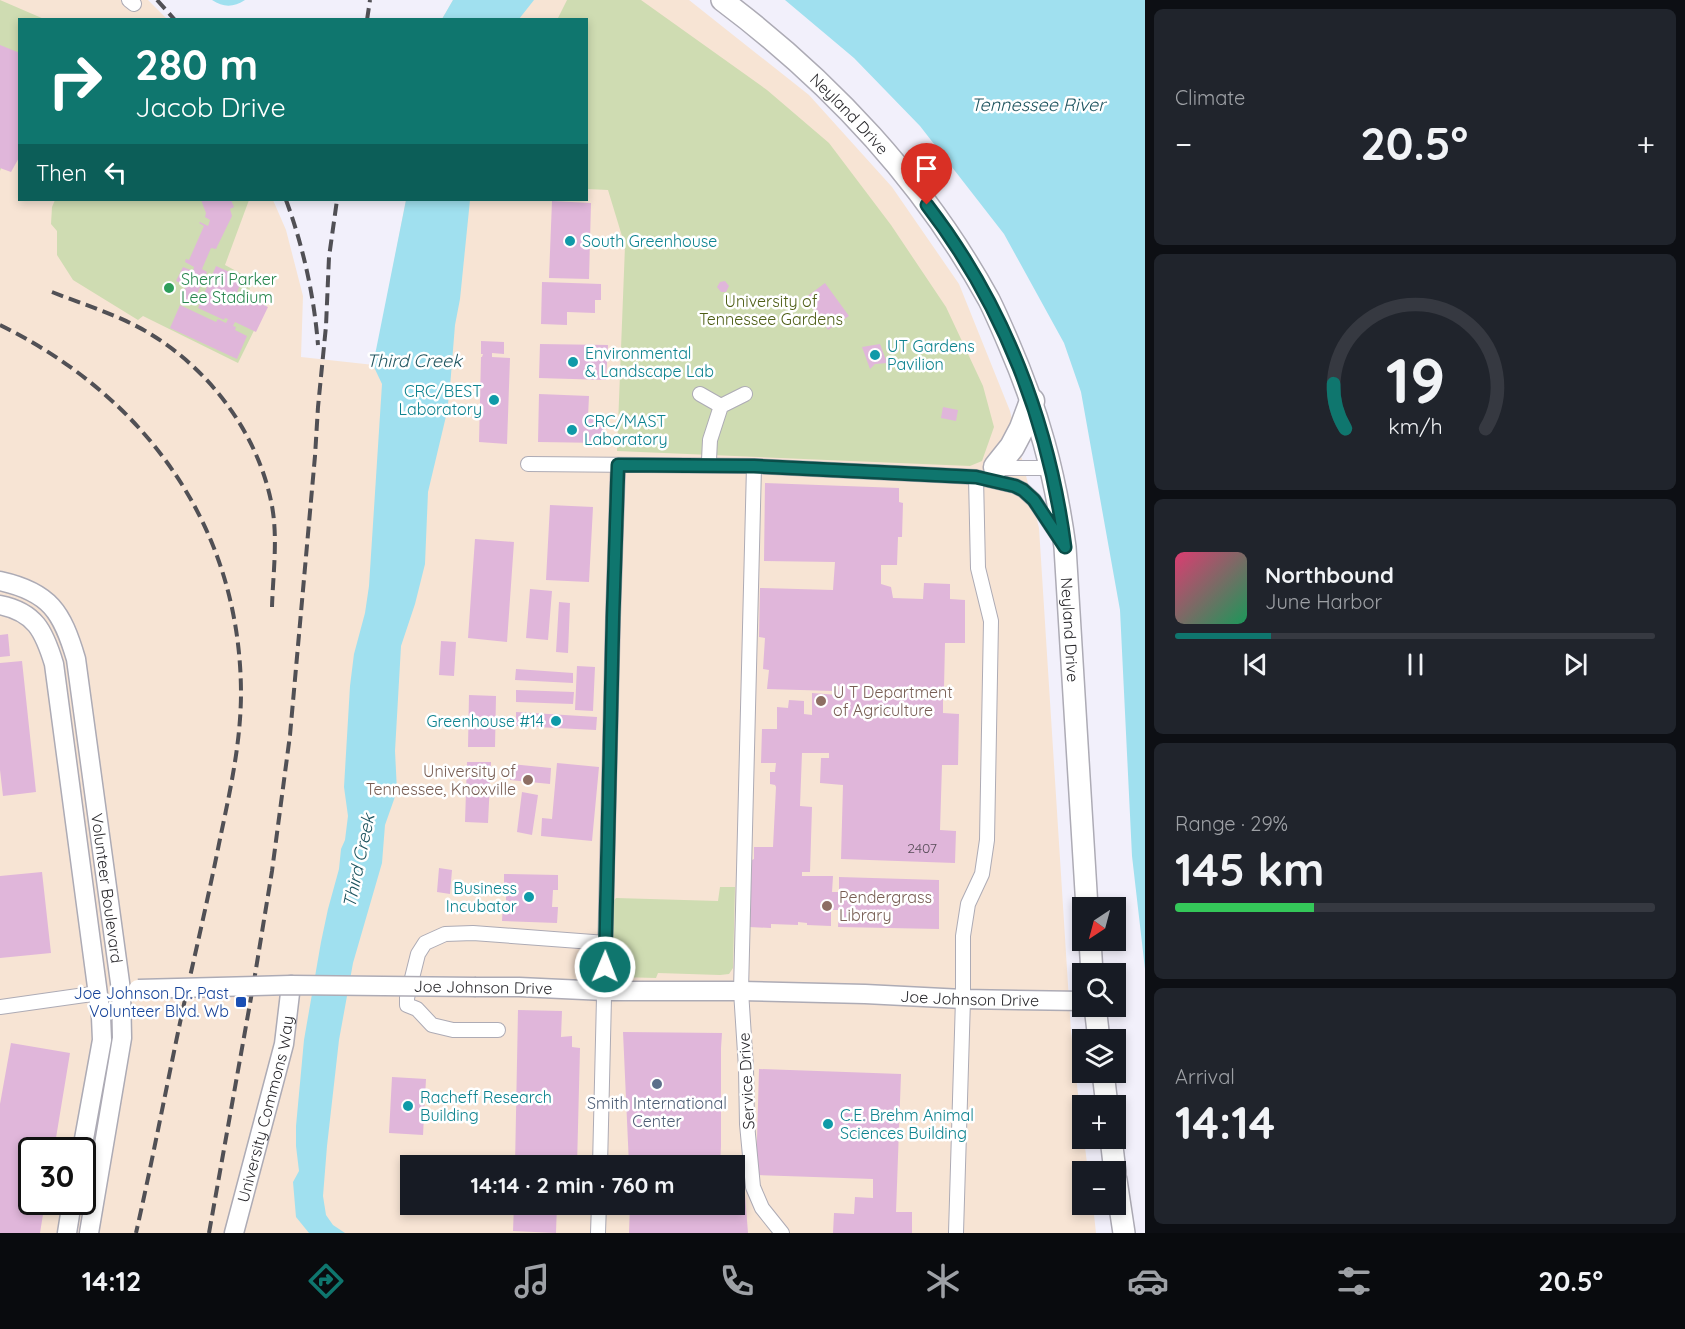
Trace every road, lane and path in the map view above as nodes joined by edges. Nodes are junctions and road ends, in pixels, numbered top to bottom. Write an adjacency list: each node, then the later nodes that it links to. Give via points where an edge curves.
1 (722, 0): 4 (main road, Neyland Drive, via 821,83 909,182 951,237 990,302)
2 (700, 394): 5 (street)
3 (745, 394): 5 (street)
4 (1032, 400): 10 (main road, Neyland Drive); 11 (highway, via 1012,447)
5 (720, 406): 6 (street, via 710,440)
6 (710, 460)
7 (528, 464): 8 (street)
8 (618, 465): 9 (street); 18 (street)
9 (754, 466): 11 (street); 22 (street, Service Drive)
10 (1051, 468): 11 (street); 12 (main road, Neyland Drive)
11 (986, 472): 12 (street, via 1023,490 1034,500); 24 (street, via 978,568 991,621 986,846 982,874 965,918)
12 (1065, 547): 17 (main road, Neyland Drive)
13 (0, 581): 15 (street, Volunteer Boulevard, via 21,586)
14 (0, 605): 16 (street)
15 (55, 608): 16 (street); 20 (street, Volunteer Boulevard, via 76,659)
16 (37, 623): 23 (street, Volunteer Boulevard, via 54,664)
17 (1086, 897)
18 (606, 943): 21 (street); 27 (street, via 473,933 445,933 425,943 418,954 407,1005 417,1009 432,1025 453,1030)
19 (291, 985): 20 (street, Joe Johnson Drive, bridge); 21 (street, Joe Johnson Drive, bridge); 35 (street, University Commons Way, via 284,1044)
20 (130, 989): 23 (street, Joe Johnson Drive); 34 (street, Volunteer Boulevard)
21 (605, 991): 22 (street, Joe Johnson Drive); 29 (street)
22 (741, 991): 24 (street, Joe Johnson Drive); 37 (street, Service Drive, via 753,1187 762,1208)
23 (99, 993): 26 (street); 28 (street, Volunteer Boulevard, via 102,1040)
24 (963, 999): 25 (street, Joe Johnson Drive); 38 (street)
25 (1072, 1001)
26 (0, 1007)
27 (498, 1030)
28 (84, 1137)
29 (600, 1155)
30 (70, 1215): 33 (street)
31 (599, 1215): 36 (street)
32 (1121, 1215): 39 (main road)
33 (67, 1233)
34 (89, 1233)
35 (234, 1233)
36 (598, 1233)
37 (782, 1233)
38 (956, 1233)
39 (1124, 1233)

